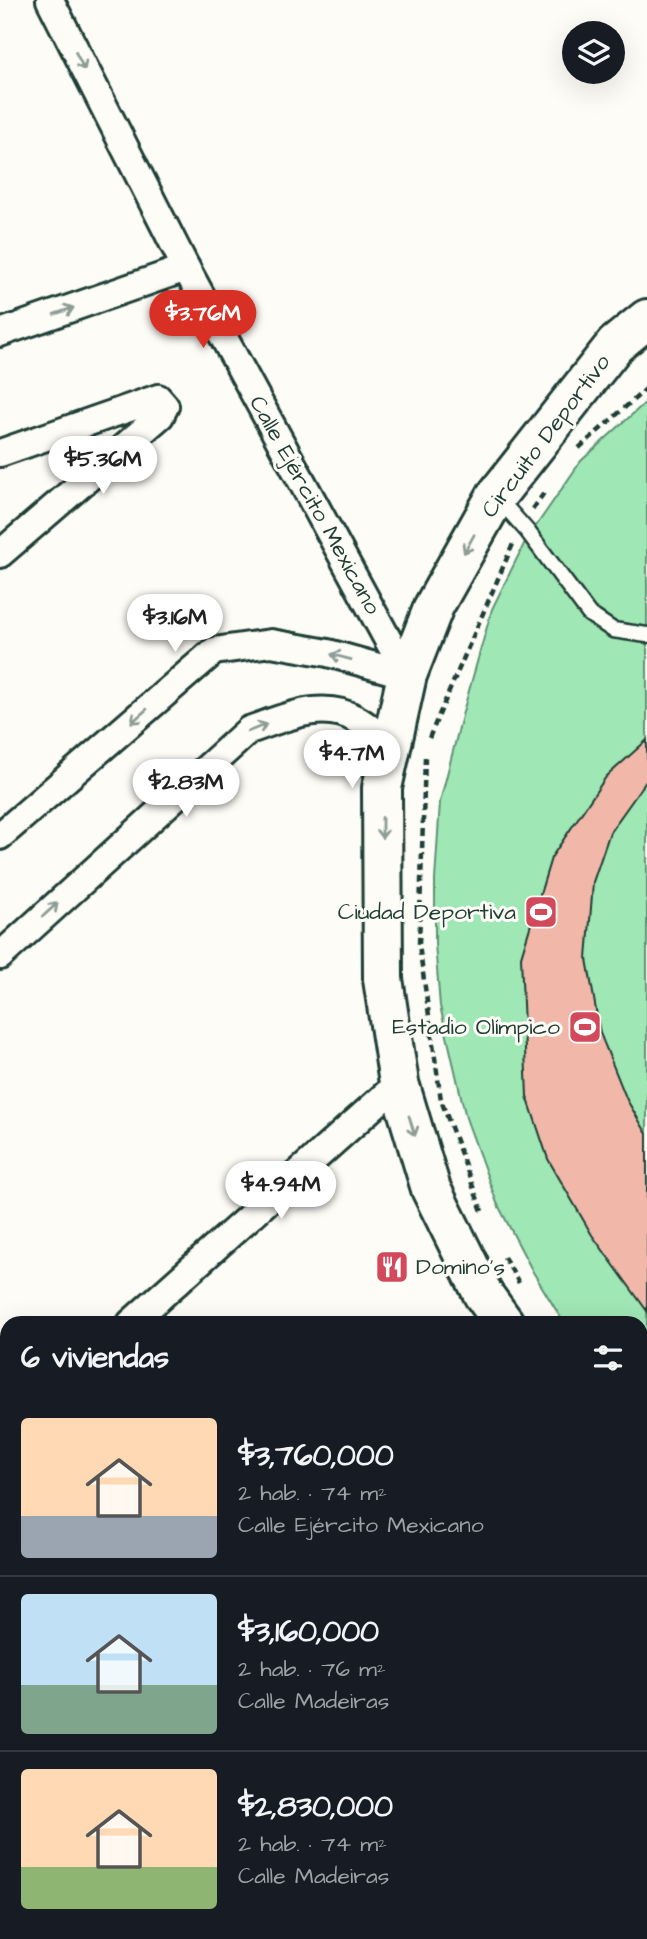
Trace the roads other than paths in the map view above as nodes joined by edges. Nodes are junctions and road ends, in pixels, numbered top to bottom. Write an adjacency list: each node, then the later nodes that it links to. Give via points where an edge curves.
1 (50, 0): 2 (street, Calle Ejército Mexicano, one-way to 2)
2 (186, 268): 4 (street, one-way to 2); 9 (street, Calle Ejército Mexicano)
3 (647, 319): 6 (main road, Circuito Deportivo, via 615,345)
4 (0, 333)
5 (0, 453): 7 (street, via 159,398 166,406)
6 (496, 496): 8 (lane, via 589,614 613,631); 9 (main road, Circuito Deportivo, one-way to 9, via 434,606)
7 (0, 554)
8 (647, 635)
9 (407, 675): 10 (main road, Circuito Deportivo); 11 (street, one-way to 11, via 271,643 215,651)
10 (391, 747): 12 (street, one-way to 10, via 248,730 301,712 325,710 356,718); 13 (main road, Circuito Deportivo, one-way to 13, via 382,788 383,979)
11 (0, 836)
12 (0, 956)
13 (399, 1083): 14 (street); 15 (main road, Circuito Deportivo, one-way to 15, via 431,1189 483,1294)
14 (139, 1316)
15 (499, 1316)

